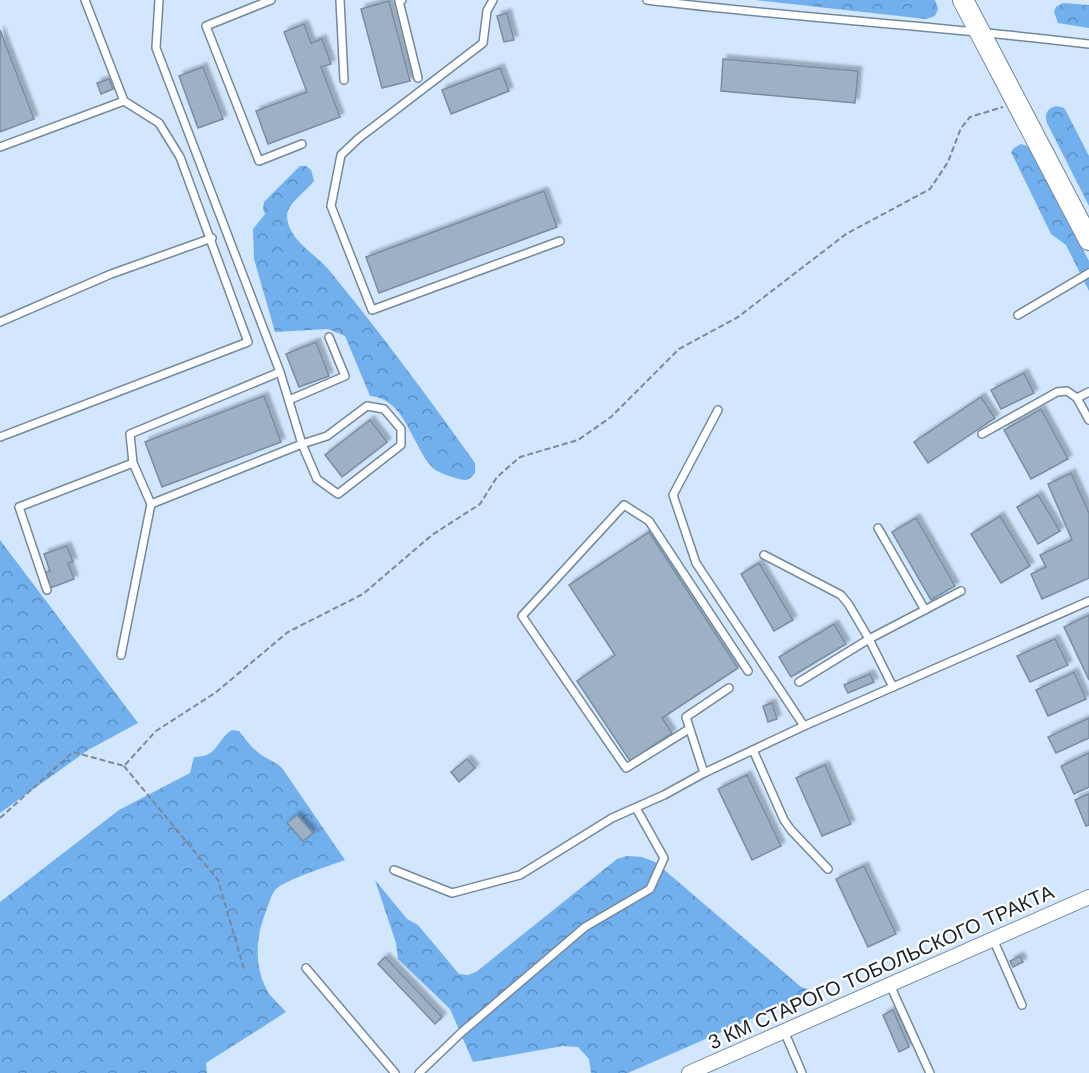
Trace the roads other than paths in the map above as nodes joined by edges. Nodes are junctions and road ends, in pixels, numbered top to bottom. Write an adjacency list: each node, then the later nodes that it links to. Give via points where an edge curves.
1 (85, 0): 13 (lane)
2 (159, 0): 23 (lane, via 156,48)
3 (271, 0): 14 (lane, via 206,26 259,161)
4 (340, 0): 12 (lane)
5 (402, 0): 11 (lane, via 399,1)
6 (494, 0): 18 (lane, via 487,11 483,43 341,155 331,206 372,310)
7 (647, 0): 9 (lane)
8 (963, 0): 9 (street)
9 (979, 31): 10 (lane); 17 (street)
10 (1089, 44)
11 (418, 78)
12 (344, 80)
13 (124, 101): 15 (lane); 16 (lane, via 159,123 180,157)
14 (302, 144)
15 (0, 147)
16 (212, 238): 21 (lane, via 111,274); 30 (lane, via 248,342)
17 (1089, 240)
18 (560, 241)
19 (1089, 273): 20 (lane)
20 (1018, 315)
21 (0, 322)
22 (329, 337): 26 (lane, via 345,376)
23 (280, 372): 26 (lane); 32 (lane, via 130,434)
24 (1089, 392): 25 (lane)
25 (1077, 398): 28 (lane); 29 (lane, via 1067,391 1057,392)
26 (289, 400): 31 (lane)
27 (718, 411): 46 (lane, via 673,495 696,563)
28 (1089, 420)
29 (982, 434)
30 (0, 437)
31 (302, 444): 31 (lane, via 327,436 367,406 384,409 401,429 401,445 338,494 317,479); 33 (lane)
32 (133, 463): 33 (lane); 36 (lane, via 19,507)
33 (151, 504): 41 (lane)
34 (878, 528): 39 (lane)
35 (764, 555): 40 (lane, via 841,595)
36 (47, 590)
37 (962, 591): 39 (lane)
38 (1089, 601): 44 (lane)
39 (925, 610): 40 (lane)
40 (869, 639): 43 (lane); 44 (lane)
41 (121, 655)
42 (748, 671): 47 (lane, via 649,521 624,505 522,616 626,768)
43 (799, 682)
44 (893, 687): 46 (lane)
45 (729, 688): 47 (lane, via 686,717)
46 (804, 726): 48 (lane)
47 (689, 729): 49 (lane)
48 (753, 750): 49 (lane); 51 (lane, via 784,820)
49 (704, 773): 50 (lane)
50 (636, 808): 52 (lane, via 612,818 520,875 452,892); 60 (lane, via 664,858 650,889 585,927)
51 (828, 869)
52 (394, 870)
53 (1089, 897): 54 (street, 3 КМ СТАРОГО ТОБОЛЬСКОГО ТРАКТА)
54 (993, 939): 56 (street, 3 КМ СТАРОГО ТОБОЛЬСКОГО ТРАКТА); 57 (lane)
55 (306, 968): 59 (lane)
56 (890, 984): 58 (street, 3 КМ СТАРОГО ТОБОЛЬСКОГО ТРАКТА); 63 (lane)
57 (1023, 1005)
58 (784, 1031): 61 (street, 3 КМ СТАРОГО ТОБОЛЬСКОГО ТРАКТА); 62 (lane)
59 (395, 1073)
60 (419, 1073)
61 (689, 1073)
62 (802, 1073)
63 (930, 1073)

